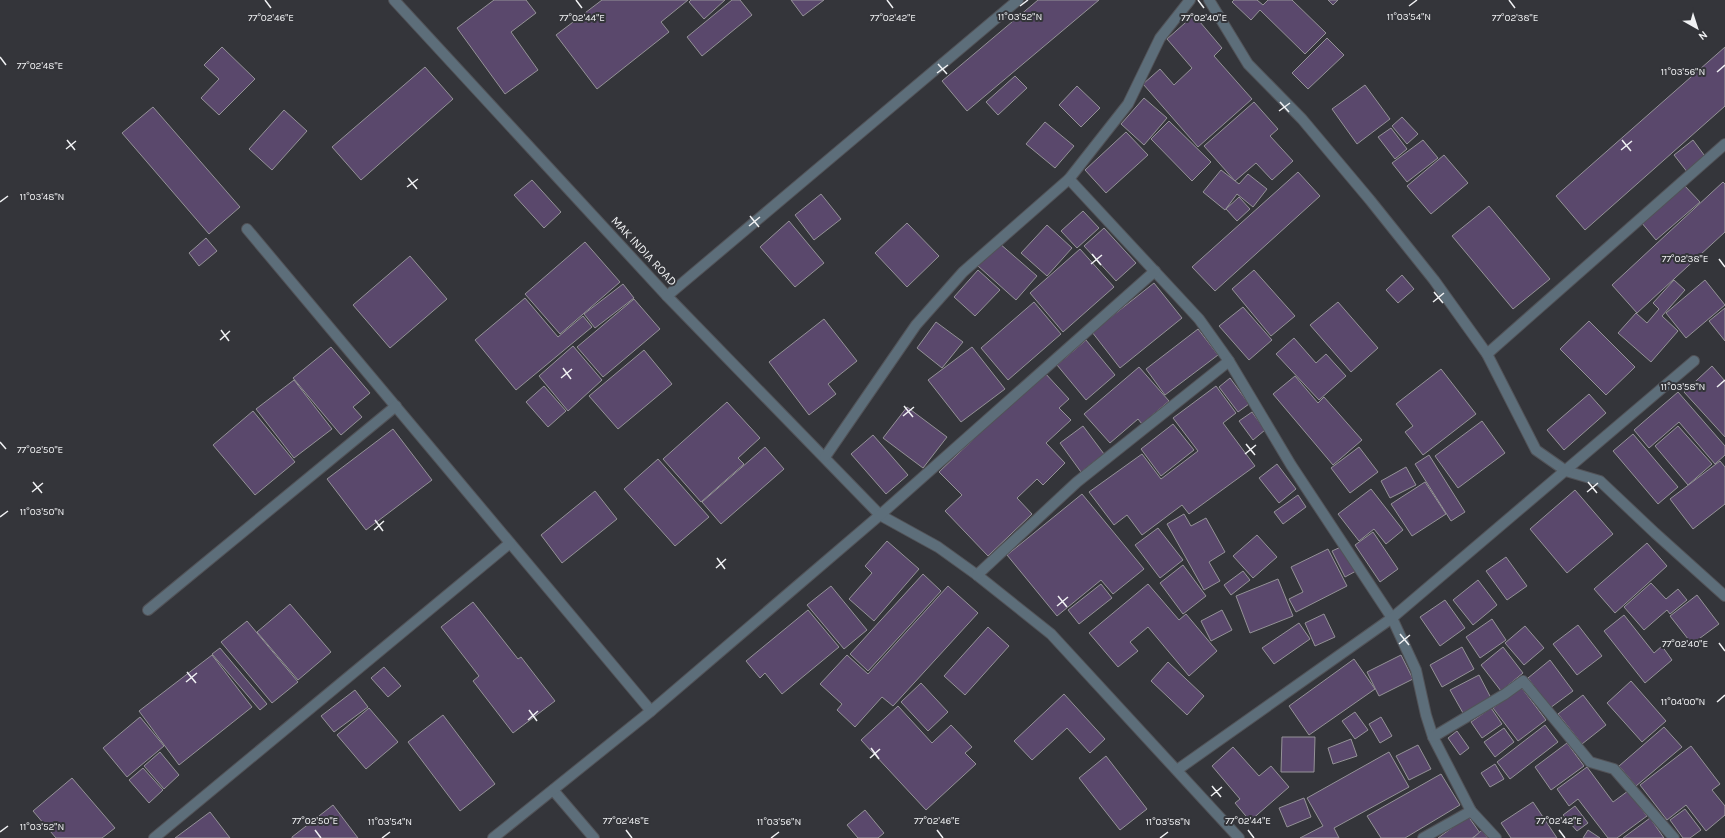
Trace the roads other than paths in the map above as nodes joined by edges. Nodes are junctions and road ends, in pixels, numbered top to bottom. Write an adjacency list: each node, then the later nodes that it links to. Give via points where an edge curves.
1 (394, 0): 9 (street, MAK INDIA ROAD)
2 (1018, 0): 9 (street)
3 (1190, 0): 6 (street, via 1160,38 1128,104)
4 (1209, 0): 10 (street, via 1248,64 1302,119 1370,200 1434,280)
5 (1725, 144): 10 (street)
6 (1069, 179): 8 (street); 14 (street, via 963,272 916,325)
7 (247, 229): 13 (street)
8 (1155, 271): 11 (street, via 1199,320); 16 (street)
9 (667, 296): 14 (street, MAK INDIA ROAD)
10 (1487, 354): 15 (street, via 1536,450)
11 (1229, 361): 18 (street, via 1077,482); 21 (street, via 1291,465)
12 (1694, 362): 15 (street)
13 (396, 406): 17 (street); 20 (street)
14 (824, 457): 16 (street, MAK INDIA ROAD)
15 (1566, 471): 19 (street, via 1600,481); 21 (street)
16 (880, 515): 18 (street, MAK INDIA ROAD, via 938,547); 22 (street)
17 (510, 543): 22 (street); 27 (street)
18 (977, 575): 24 (street, MAK INDIA ROAD, via 1051,634)
19 (1725, 596)
20 (148, 610)
21 (1392, 618): 23 (street, via 1416,670); 24 (street)
22 (651, 711): 25 (street)
23 (1433, 737): 26 (street); 33 (street, via 1523,681 1590,762 1614,769)
24 (1177, 770): 30 (street, MAK INDIA ROAD)
25 (553, 790): 28 (street); 29 (street)
26 (1471, 811): 31 (street); 32 (street)
27 (154, 838)
28 (493, 838)
29 (594, 838)
30 (1239, 838)
31 (1423, 838)
32 (1496, 838)
33 (1674, 838)

